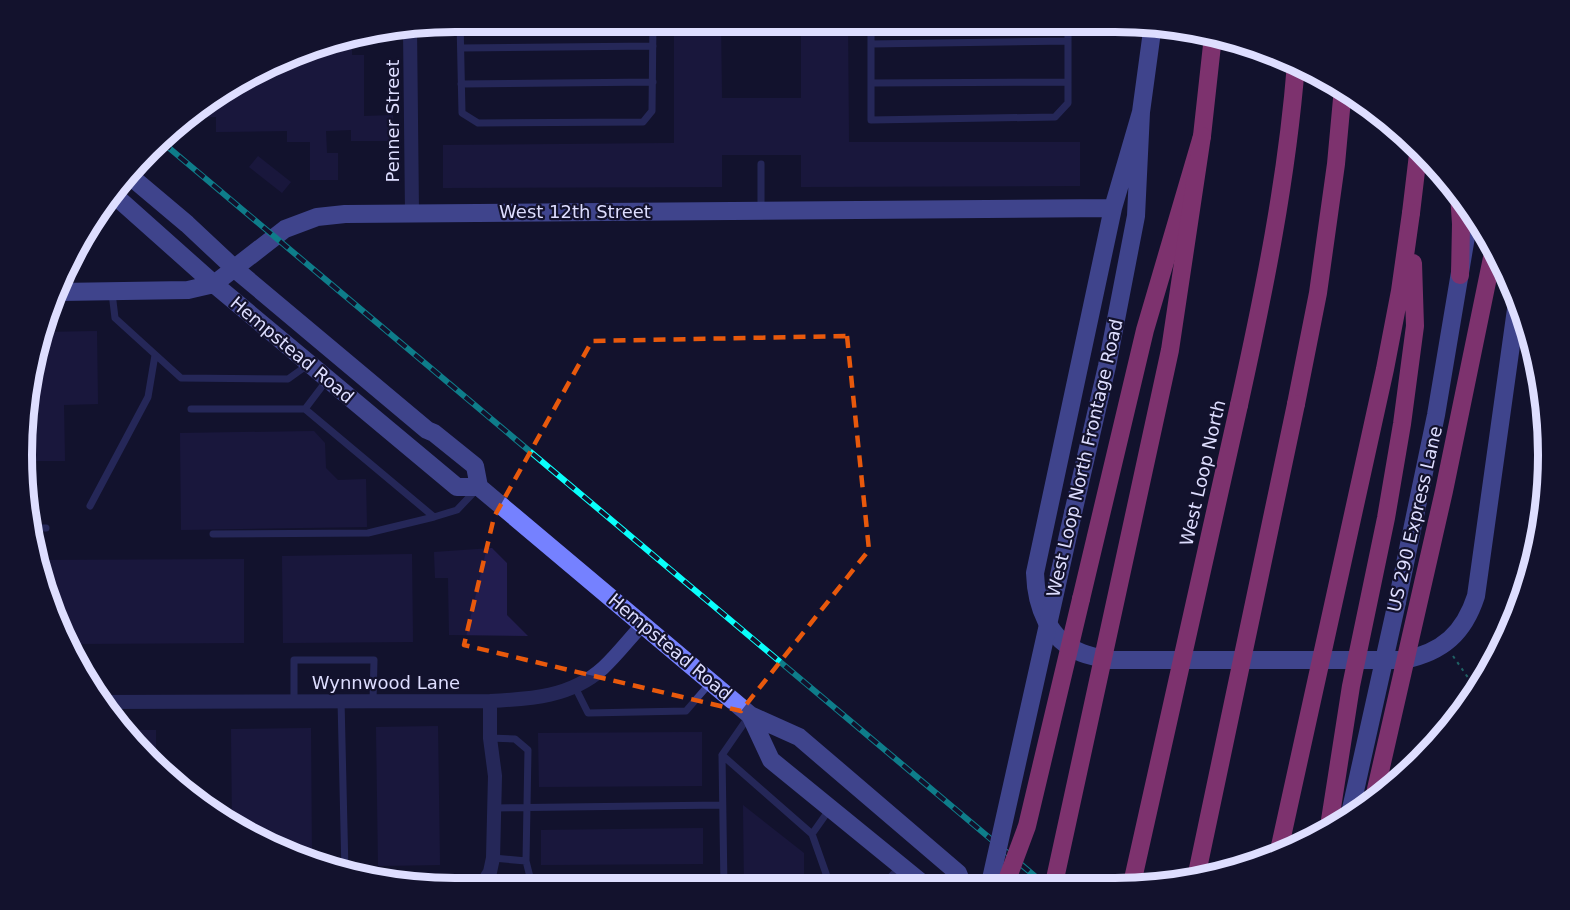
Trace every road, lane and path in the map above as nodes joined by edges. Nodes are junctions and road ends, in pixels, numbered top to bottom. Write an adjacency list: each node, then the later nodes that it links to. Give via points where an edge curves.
1 (460, 32): 11 (lane)
2 (653, 32): 10 (lane)
3 (871, 32): 9 (lane)
4 (1068, 32): 7 (lane)
5 (1153, 33): 18 (main road, West Loop North Frontage Road)
6 (410, 34): 27 (street, Penner Street)
7 (1068, 41): 9 (lane); 14 (lane)
8 (1212, 43): 19 (highway)
9 (871, 44): 15 (lane)
10 (653, 46): 11 (lane); 13 (lane)
11 (461, 48): 16 (lane)
12 (1295, 72): 85 (highway, West Loop North, bridge, via 1277,219 1261,308)
13 (653, 82): 16 (lane); 16 (lane, via 652,111 643,122 631,123 478,123 462,113)
14 (1068, 82): 15 (lane); 15 (lane, via 1068,103 1055,117 871,120)
15 (871, 83)
16 (461, 84)
17 (1342, 98): 74 (highway, bridge, via 1318,292)
18 (1141, 112): 24 (main road); 82 (main road, West Loop North Frontage Road, bridge, via 1136,216 1107,366)
19 (1202, 136): 83 (highway, bridge, via 1145,330 1027,826); 84 (highway, bridge, via 1170,350)
20 (1417, 160): 28 (highway)
21 (760, 164): 26 (lane)
22 (134, 179): 31 (main road, Hempstead Road)
23 (118, 198): 33 (main road, Hempstead Road)
24 (1113, 208): 26 (main road, West 12th Street); 36 (main road, via 1035,573 1039,605 1047,623 1056,636 1080,653 1109,660 1404,660 1425,655 1449,641 1470,612 1476,596)
25 (1460, 209): 32 (highway)
26 (761, 212): 27 (main road, West 12th Street)
27 (412, 213): 31 (main road, West 12th Street, via 345,214 301,222 285,229)
28 (1411, 213): 67 (highway, bridge, via 1415,326 1386,518 1351,686); 69 (highway, bridge, via 1385,369)
29 (1469, 222): 32 (main road)
30 (1491, 261): 61 (highway, US 290 Express Lane, bridge)
31 (235, 269): 33 (main road, West 12th Street); 42 (main road, Hempstead Road, via 475,466)
32 (1460, 275): 63 (main road, bridge, via 1436,415)
33 (214, 284): 34 (main road, West 12th Street, via 188,290); 38 (main road, Hempstead Road)
34 (112, 290): 35 (main road, West 12th Street); 37 (lane, via 115,318)
35 (65, 292)
36 (1515, 316)
37 (155, 355): 38 (lane, via 181,378 288,379); 43 (lane, via 148,397)
38 (309, 364): 39 (main road, Hempstead Road)
39 (328, 380): 41 (lane); 42 (main road, Hempstead Road, via 457,487)
40 (191, 410): 41 (lane)
41 (305, 410): 44 (lane)
42 (479, 487): 44 (lane, via 457,510); 48 (main road, Hempstead Road)
43 (90, 506)
44 (434, 517): 47 (lane, via 368,533)
45 (38, 528): 46 (lane)
46 (46, 528)
47 (213, 534)
48 (643, 624): 50 (main road, Hempstead Road); 52 (street, Wynnwood Lane, via 602,669)
49 (1453, 656): 51 (path)
50 (712, 681): 52 (lane, via 686,711 588,713); 58 (main road, Hempstead Road)
51 (1472, 683)
52 (575, 687): 56 (street, Wynnwood Lane, via 533,699)
53 (341, 700): 54 (street, Wynnwood Lane); 55 (street, Wynnwood Lane); 72 (lane)
54 (373, 700): 55 (lane, via 374,660 294,660); 56 (street, Wynnwood Lane)
55 (294, 701): 57 (street, Wynnwood Lane)
56 (490, 701): 59 (street)
57 (111, 702)
58 (750, 715): 60 (lane); 66 (main road, Hempstead Road, via 771,760); 81 (main road, Hempstead Road, via 799,737)
59 (489, 738): 64 (lane, via 515,739 528,750); 65 (street)
60 (722, 755): 62 (lane); 68 (lane)
61 (1376, 788)
62 (722, 805): 64 (lane); 77 (lane)
63 (1352, 806)
64 (528, 807): 65 (lane); 71 (lane)
65 (495, 808): 70 (street)
66 (831, 808): 68 (lane); 73 (main road, Hempstead Road)
67 (1330, 820)
68 (812, 834): 78 (lane)
69 (1280, 845)
70 (493, 858): 71 (lane); 75 (street)
71 (526, 861): 76 (lane)
72 (345, 864)
73 (901, 866): 79 (lane); 80 (main road, Hempstead Road)
74 (1198, 870)
75 (487, 878)
76 (530, 878)
77 (724, 878)
78 (828, 878)
79 (892, 878)
80 (916, 878)
81 (960, 878)
82 (991, 878)
83 (1008, 878)
84 (1055, 878)
85 (1133, 878)

